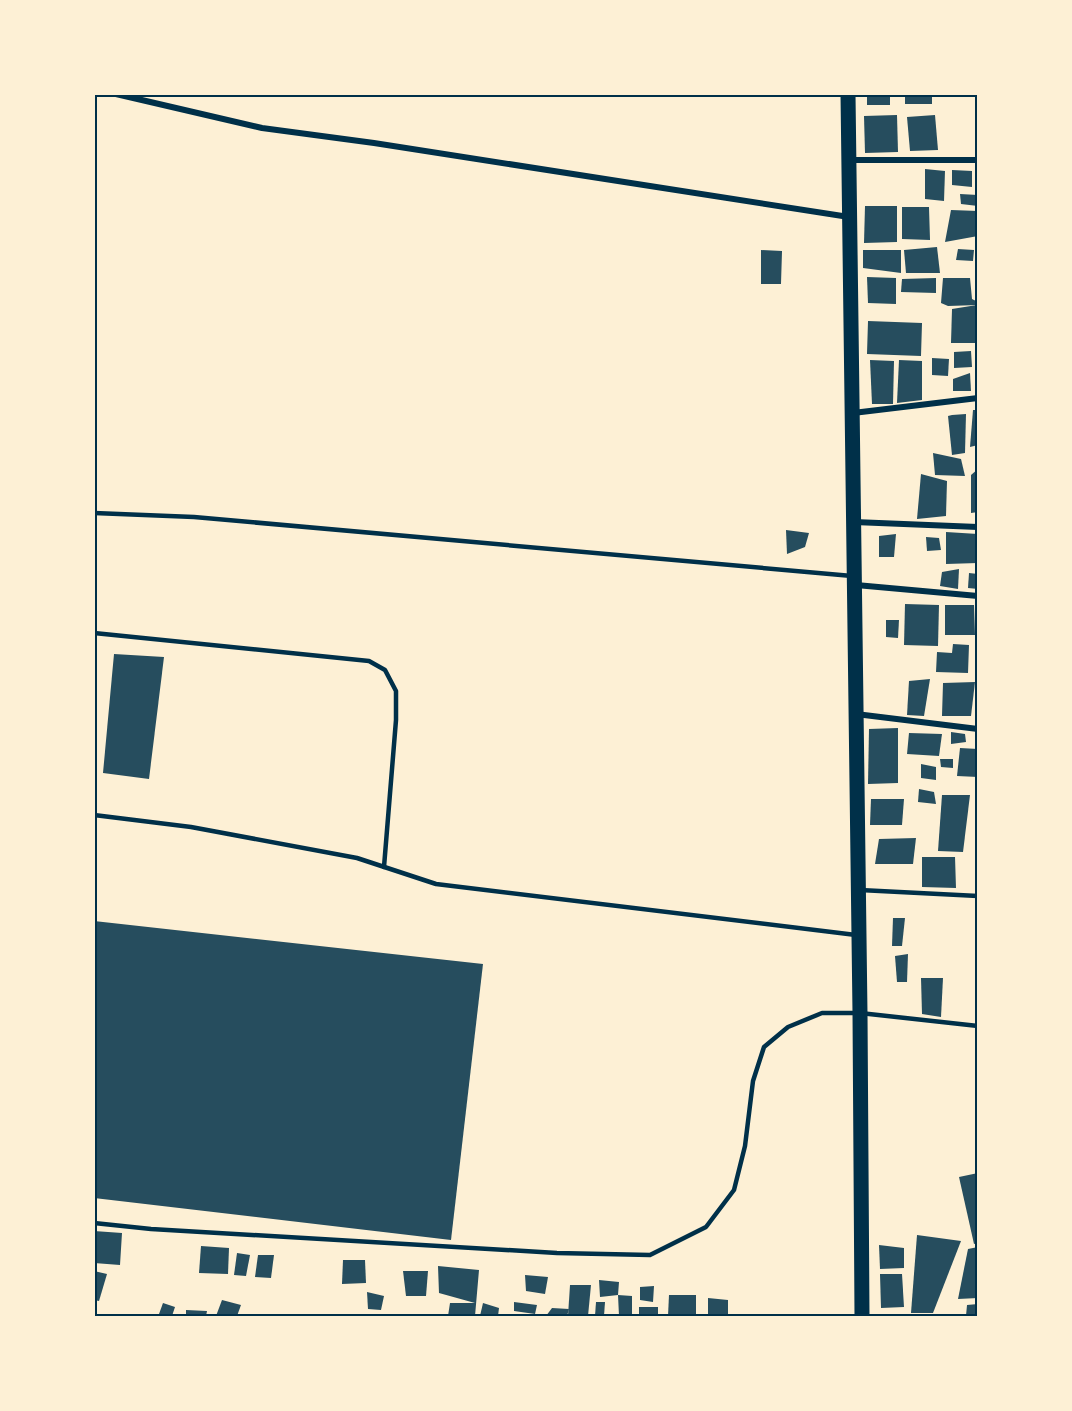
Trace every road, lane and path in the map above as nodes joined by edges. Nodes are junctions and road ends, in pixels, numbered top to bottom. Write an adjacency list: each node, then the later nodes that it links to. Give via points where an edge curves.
1 (116, 94): 5 (street, via 262,128)
2 (848, 94): 3 (main road)
3 (849, 160): 4 (street); 5 (main road)
4 (978, 160)
5 (850, 217): 7 (main road)
6 (978, 398): 7 (street)
7 (852, 414): 9 (main road)
8 (94, 513): 11 (lane, via 194,517)
9 (854, 522): 10 (street); 11 (main road)
10 (978, 527)
11 (854, 580): 12 (street); 14 (main road)
12 (978, 596)
13 (94, 633): 17 (lane, via 369,661 385,670 396,691 396,720)
14 (856, 714): 15 (street); 18 (main road)
15 (978, 729)
16 (94, 815): 17 (lane, via 191,827 357,858)
17 (384, 867): 20 (lane, via 436,884)
18 (858, 890): 19 (lane); 20 (main road)
19 (978, 896)
20 (859, 936): 21 (main road)
21 (860, 1013): 22 (lane); 23 (lane, via 822,1013 788,1027 764,1047 753,1081 745,1146 734,1190 706,1227 650,1255 557,1253); 24 (main road)
22 (978, 1026)
23 (94, 1223)
24 (862, 1317)

